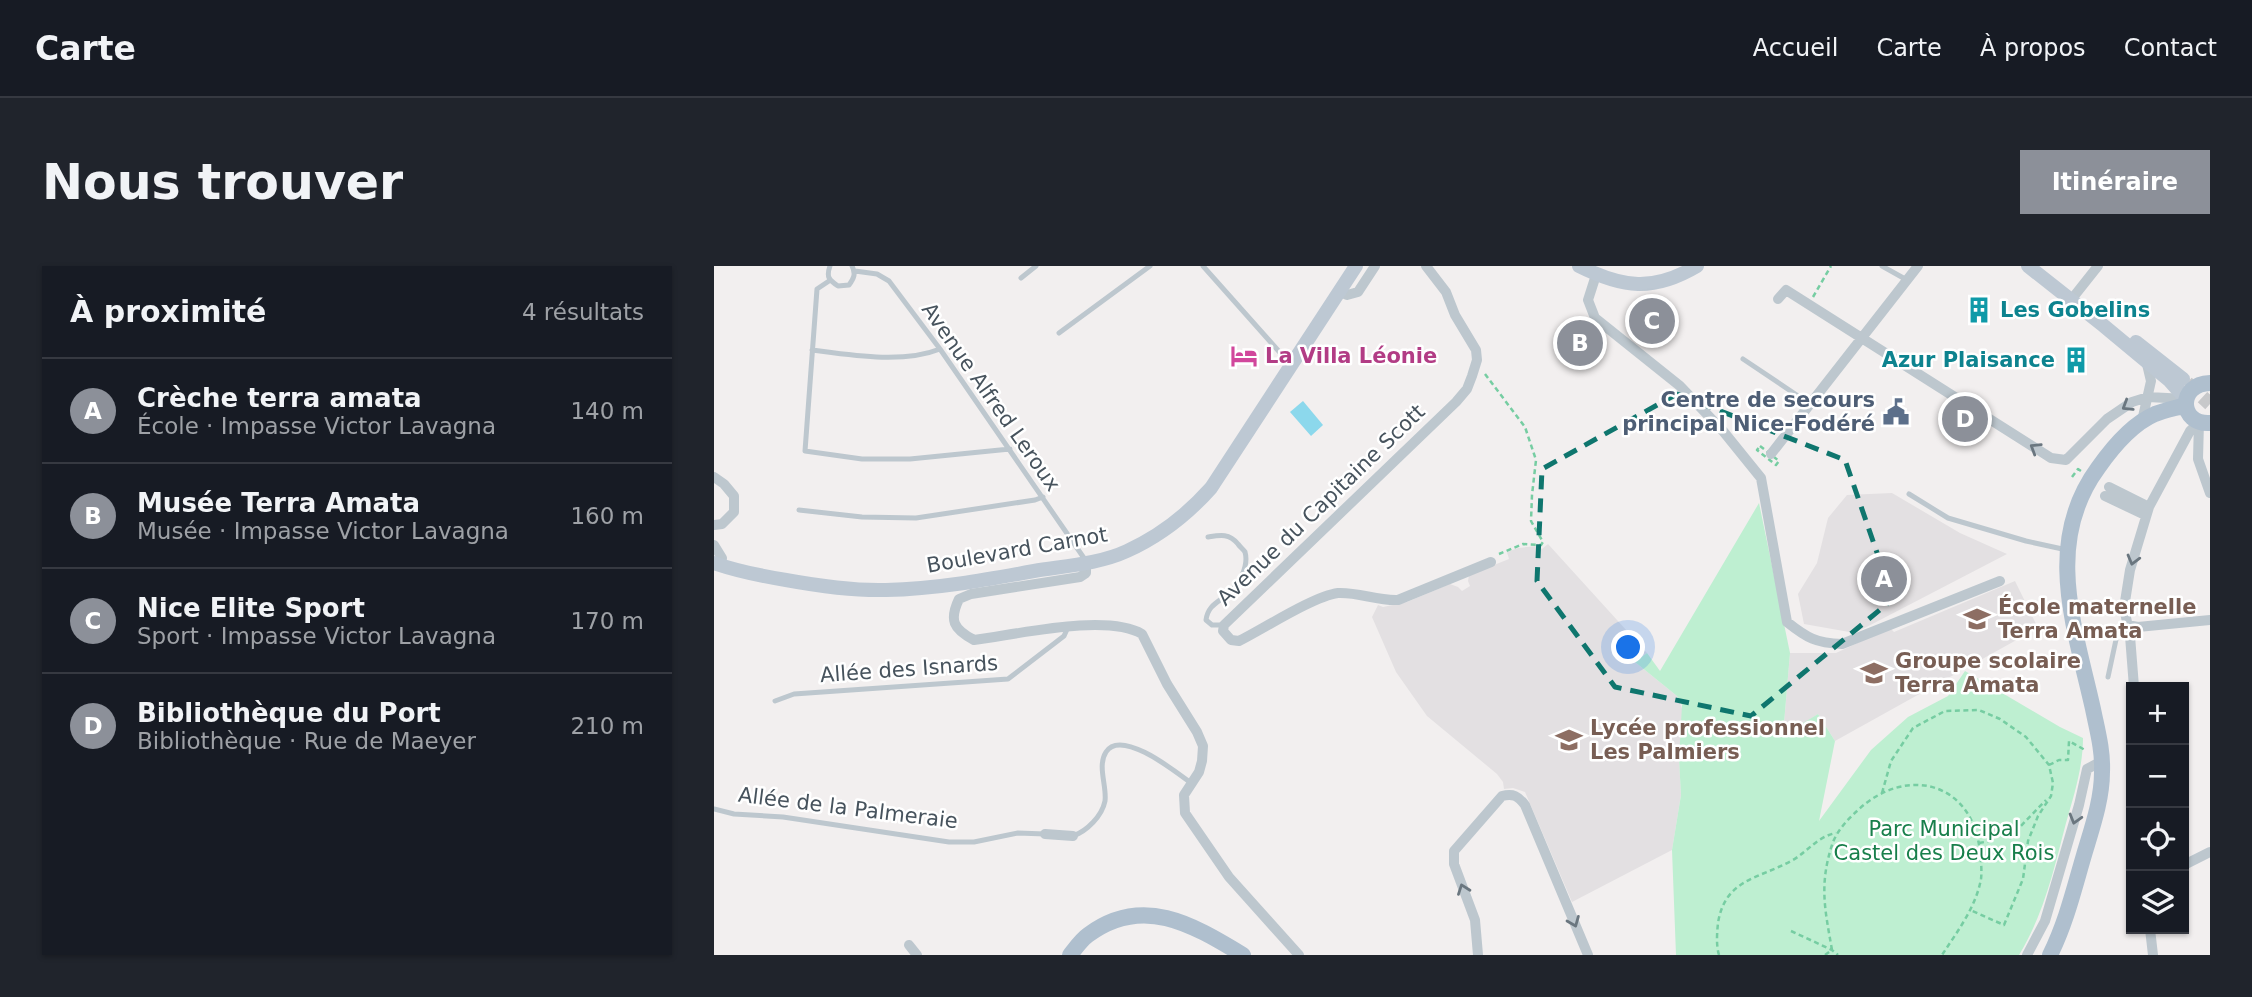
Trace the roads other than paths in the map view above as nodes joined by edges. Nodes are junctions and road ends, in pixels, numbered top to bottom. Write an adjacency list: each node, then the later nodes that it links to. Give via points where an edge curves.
1 (830, 266): 18 (lane)
2 (1036, 266): 16 (lane)
3 (1150, 266): 23 (lane)
4 (1203, 266): 29 (lane)
5 (1356, 266): 19 (main road, Boulevard Carnot)
6 (1375, 266): 19 (street, via 1358,292)
7 (1426, 266): 55 (street, Avenue du Capitaine Scott, via 1446,292 1476,350 1467,388)
8 (1579, 266): 15 (main road)
9 (1697, 266): 15 (main road, via 1654,284)
10 (1882, 266): 17 (lane)
11 (1918, 266): 17 (street)
12 (2028, 266): 21 (main road)
13 (2098, 266): 21 (street)
14 (854, 269): 18 (lane, via 849,285); 25 (lane, Avenue Alfred Leroux, via 889,281)
15 (1596, 275): 53 (street, via 1588,300 1595,318 1680,386 1756,470 1787,622 1802,634 1819,643 1842,644)
16 (1021, 278)
17 (1907, 280): 24 (street)
18 (829, 281): 26 (lane, via 817,289)
19 (1338, 291): 29 (main road, Boulevard Carnot)
20 (1778, 299): 24 (street, via 1786,290)
21 (2071, 300): 22 (main road)
22 (2104, 326): 28 (main road); 30 (main road, via 2126,334)
23 (1059, 333)
24 (1862, 338): 32 (street, one-way to 24, via 2107,419 2074,454 2059,460); 34 (street)
25 (940, 349): 26 (lane, via 874,358); 37 (lane, Avenue Alfred Leroux)
26 (812, 350): 37 (lane, via 805,451 862,459 910,459)
27 (1743, 359): 34 (lane)
28 (2147, 364): 32 (street); 33 (main road, via 2169,380)
29 (1291, 365): 50 (main road, Boulevard Carnot, via 1198,503 1150,539 1125,552)
30 (2183, 379)
31 (2210, 382): 33 (main road, via 2193,387)
32 (2148, 397): 33 (street); 35 (street)
33 (2186, 402): 35 (main road); 36 (main road, via 2192,418)
34 (1810, 404): 38 (street)
35 (2142, 423): 49 (main road, via 2093,474 2078,504)
36 (2207, 423): 42 (street, via 2198,459); 45 (street, via 2190,431)
37 (1010, 449): 43 (lane, Avenue Alfred Leroux)
38 (1771, 454)
39 (714, 477): 46 (street, via 734,496 734,512 722,524)
40 (2107, 491): 45 (street)
41 (1909, 494): 49 (lane, via 1948,518)
42 (2210, 494)
43 (1043, 497): 44 (lane, via 916,517); 50 (lane, Avenue Alfred Leroux)
44 (799, 510)
45 (2147, 511): 56 (street, one-way to 56, via 2126,594)
46 (714, 525)
47 (1208, 537): 55 (lane, via 1233,538 1245,552 1239,582 1207,613 1206,620 1212,625)
48 (714, 545): 52 (street, via 722,558)
49 (2067, 550): 61 (main road, via 2067,594)
50 (1086, 562): 52 (main road, Boulevard Carnot, via 884,590 816,585); 57 (street, via 1086,573 1080,577 971,594 959,599 952,613 954,624 974,640)
51 (1491, 562): 55 (street, Avenue du Capitaine Scott, via 1398,600 1338,593 1321,597 1239,641 1226,635)
52 (718, 565)
53 (2000, 581)
54 (2210, 620): 56 (street)
55 (1224, 625)
56 (2127, 625): 58 (lane, via 2117,635); 59 (street)
57 (1068, 626): 60 (lane, Allée des Isnards, via 1064,636 1008,679 794,694); 62 (street, via 1121,627 1142,634 1203,746 1199,772)
58 (2108, 677)
59 (2134, 682)
60 (775, 701)
61 (2102, 761): 76 (street, one-way to 76, via 2087,769 2045,921); 77 (main road, via 2096,811 2065,922)
62 (1191, 783): 65 (lane, Allée de la Palmeraie, via 1163,762 1124,743 1115,744 1106,752 1103,765 1105,800 1101,809 1083,832); 73 (street, via 1184,796 1185,813 1228,877)
63 (714, 809): 64 (lane, Allée de la Palmeraie, via 949,842)
64 (1045, 834): 65 (street, Allée de la Palmeraie)
65 (1073, 836)
66 (2210, 852): 67 (street)
67 (2189, 862)
68 (2150, 934): 78 (street)
69 (909, 946): 70 (street)
70 (917, 955)
71 (1070, 955): 72 (main road, via 1087,936 1109,923 1153,915 1204,932)
72 (1243, 955)
73 (1299, 955)
74 (1478, 955): 75 (street, one-way to 75, via 1475,920 1454,864 1454,851 1502,796 1509,794 1525,805)
75 (1587, 955)
76 (2027, 955)
77 (2050, 955)
78 (2152, 955)

